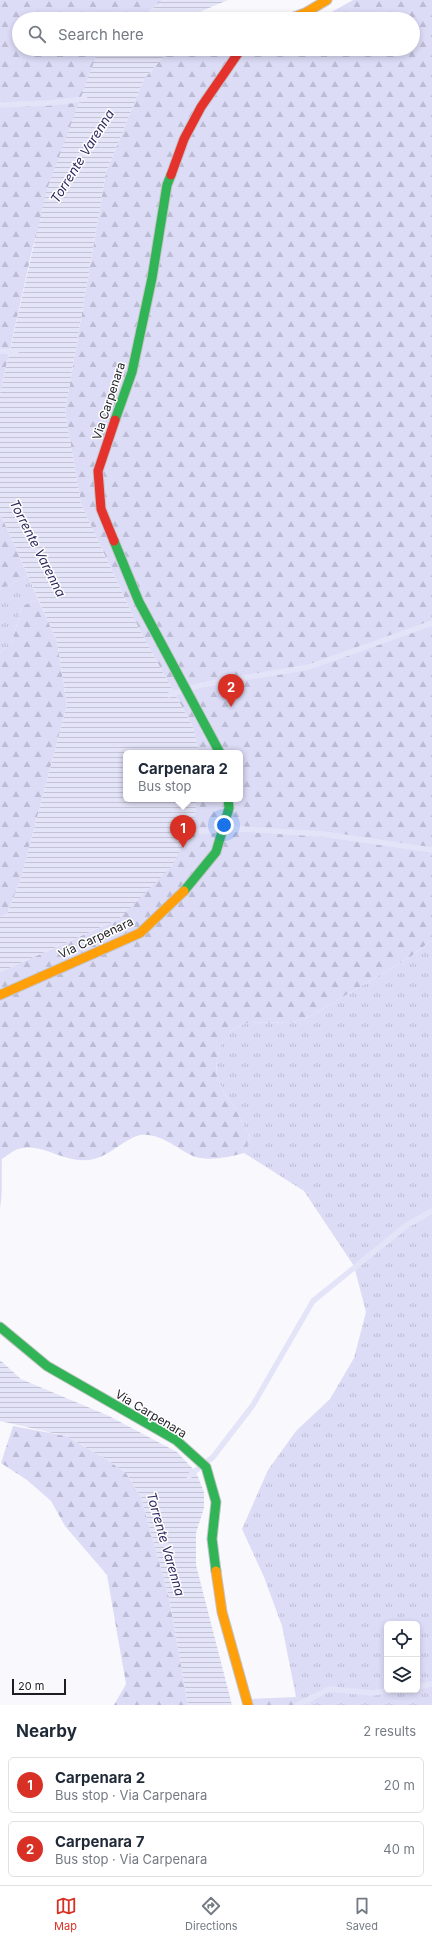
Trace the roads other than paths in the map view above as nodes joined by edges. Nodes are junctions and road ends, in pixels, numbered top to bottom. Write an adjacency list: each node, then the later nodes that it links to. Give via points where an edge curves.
1 (327, 0): 2 (street)
2 (307, 12)
3 (236, 56): 4 (street, Via Carpenara, via 201,107 184,139 167,185 152,278 132,372 98,471 102,509 139,602)
4 (218, 750)
5 (228, 802): 6 (street, Via Carpenara, via 229,808 216,852 185,890 140,932)
6 (0, 995)
7 (0, 1327): 9 (street, Via Carpenara)
8 (0, 1339): 9 (street, via 30,1363 38,1367)
9 (47, 1366): 10 (street, Via Carpenara, via 176,1440 206,1467 216,1502 212,1539 222,1612)
10 (248, 1705)

